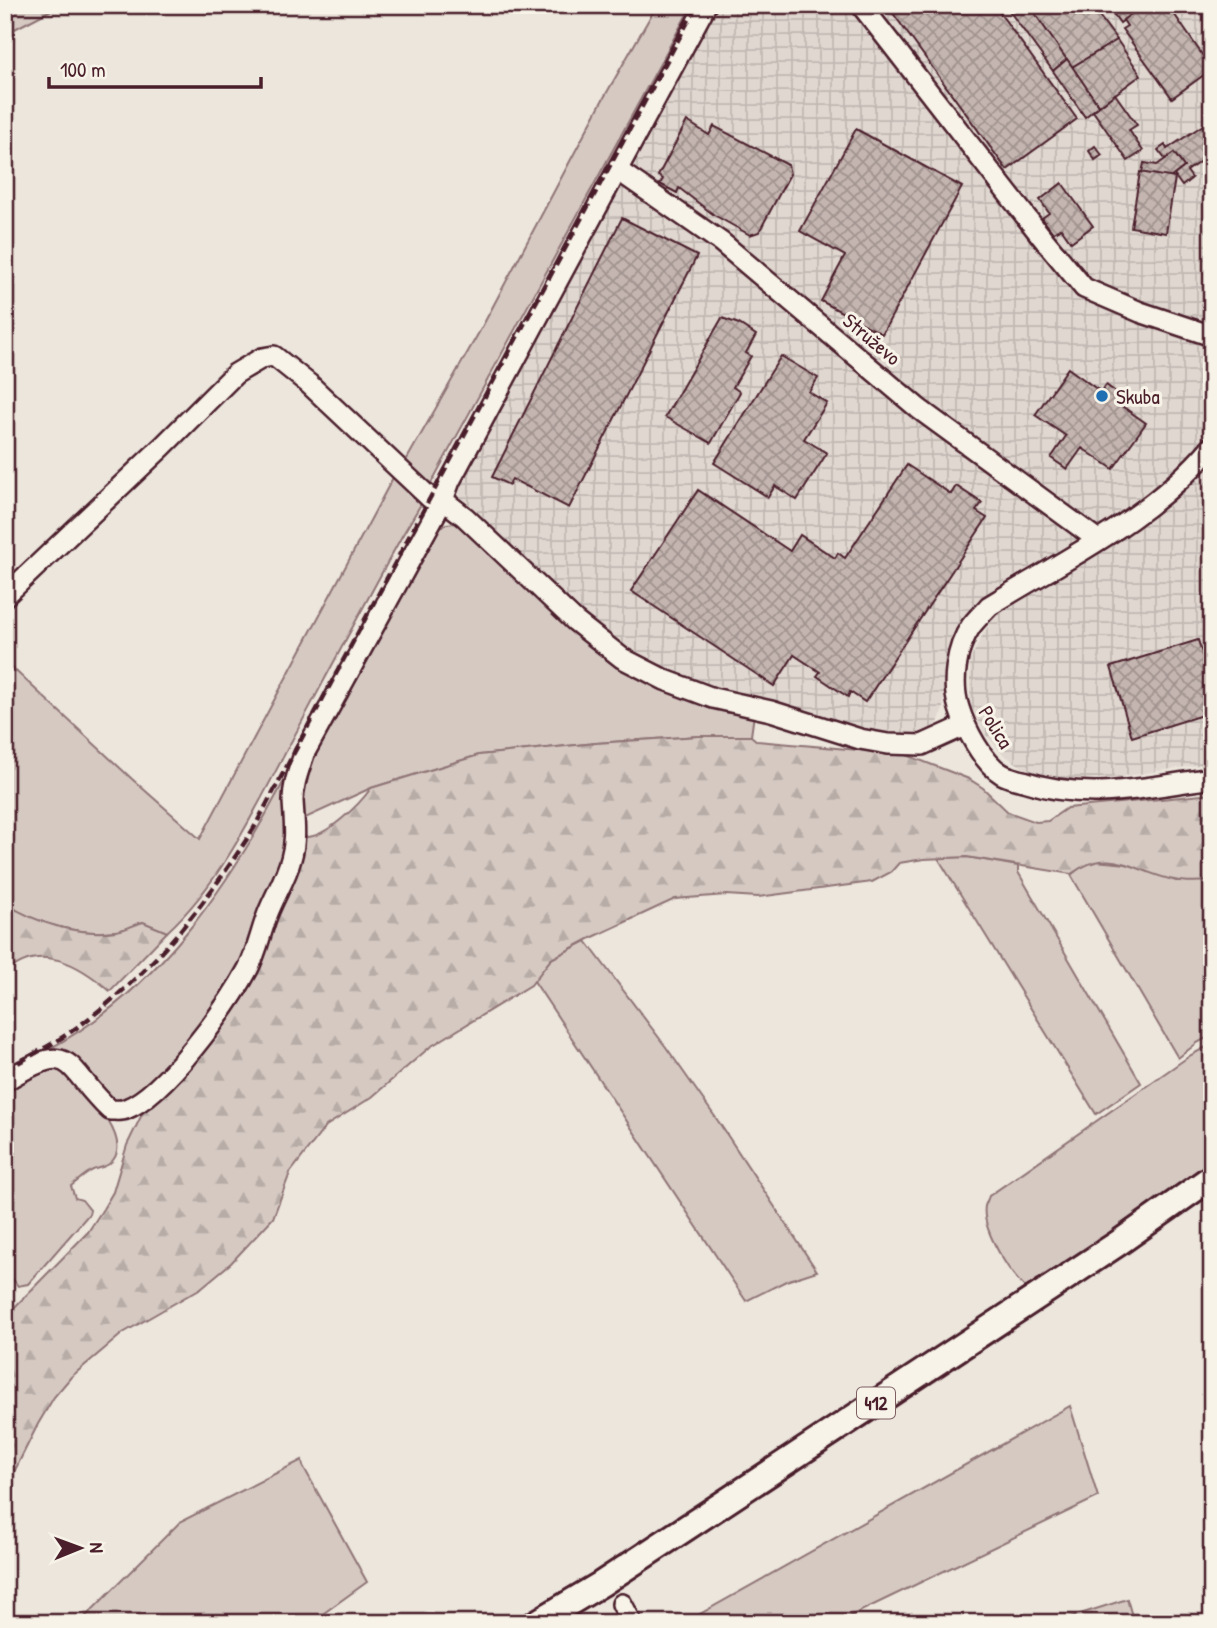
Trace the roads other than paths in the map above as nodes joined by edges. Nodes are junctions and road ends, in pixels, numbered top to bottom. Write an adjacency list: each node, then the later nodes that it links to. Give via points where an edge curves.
1 (706, 5): 3 (street)
2 (861, 5): 4 (street, via 1084,288)
3 (619, 171): 6 (street); 7 (street, Struževo, via 721,242 919,409)
4 (1212, 336)
5 (1212, 446): 7 (street, Polica, via 1175,487)
6 (443, 500): 8 (street, via 430,498 286,365 274,356 262,358 235,374); 9 (street, via 575,621 622,658 664,680 713,698 888,744 922,745); 11 (street, via 304,754 293,799 296,839 290,862 249,967 199,1041 158,1086 124,1110 110,1110 62,1059 33,1063)
7 (1098, 540): 9 (street, Polica, via 989,606 971,627 955,674)
8 (5, 596)
9 (964, 726): 10 (street, Polica, via 1001,774 1043,787 1096,793)
10 (1212, 778)
11 (5, 1081)
12 (1212, 1177): 14 (main road, 412, via 1016,1311)
13 (622, 1604): 15 (street)
14 (536, 1623)
15 (632, 1623)

